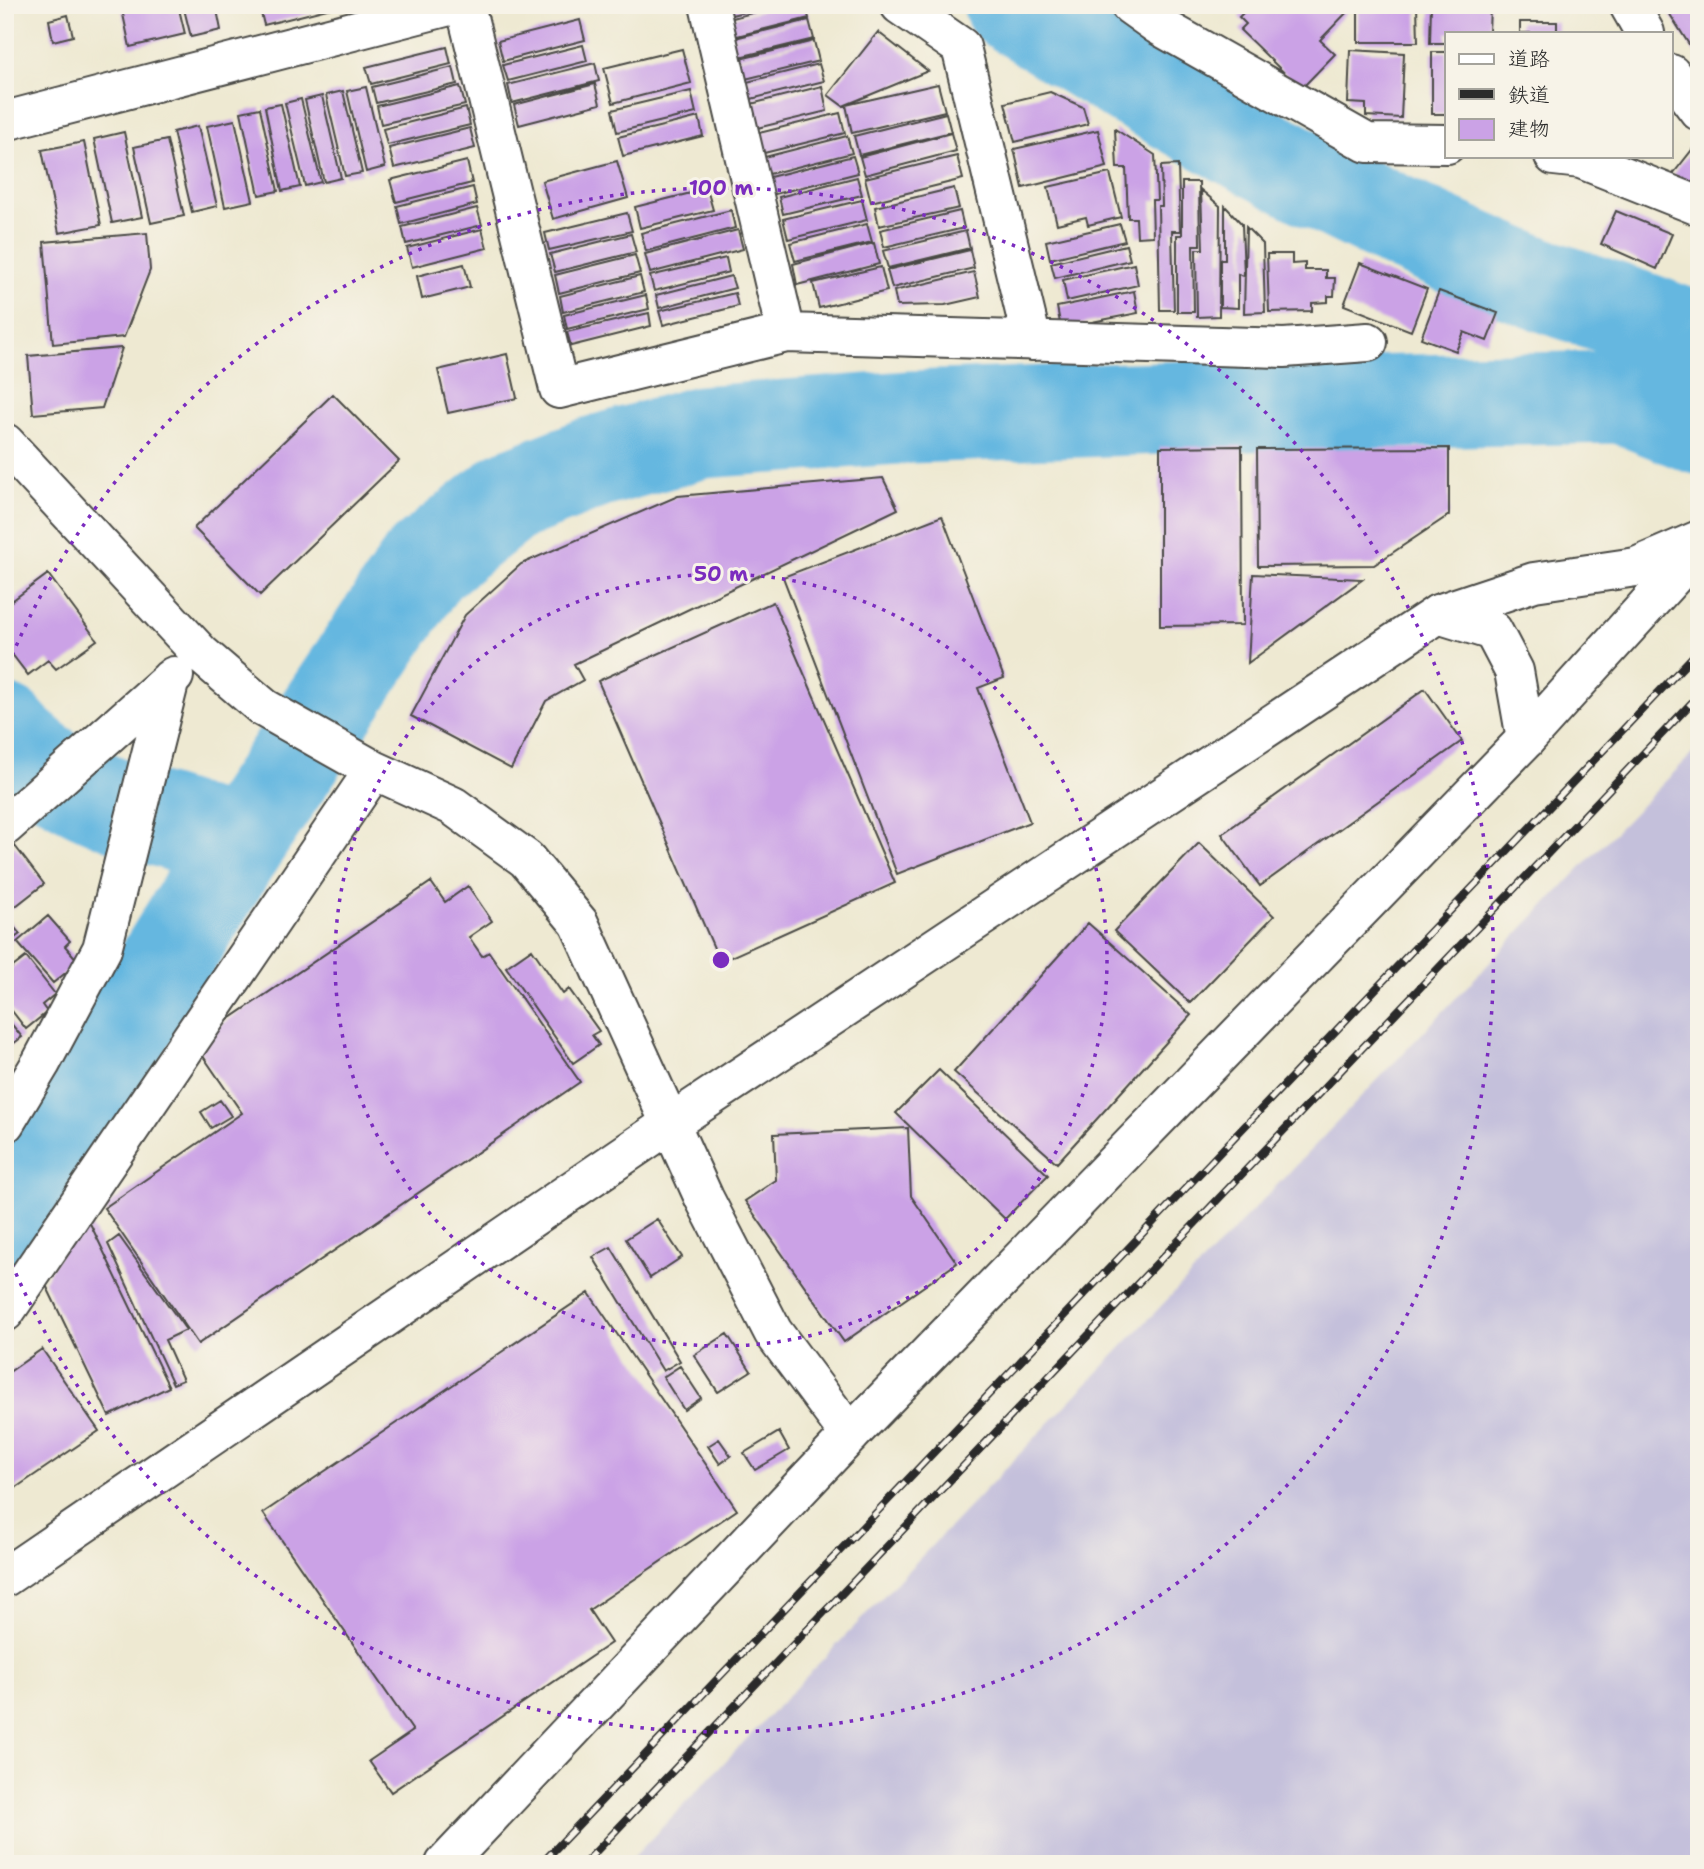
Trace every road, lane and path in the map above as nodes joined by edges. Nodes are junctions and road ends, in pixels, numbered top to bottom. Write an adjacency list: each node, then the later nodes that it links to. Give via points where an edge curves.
1 (453, 5): 10 (street)
2 (465, 5): 14 (street, via 559,389)
3 (709, 5): 14 (street)
4 (900, 5): 15 (street, via 961,47)
5 (1130, 5): 11 (street, via 1367,143)
6 (1629, 5): 7 (street)
7 (1645, 32)
8 (1672, 75): 9 (street)
9 (1699, 111)
10 (5, 121)
11 (1445, 144)
12 (1572, 158): 13 (street)
13 (1699, 206)
14 (786, 333): 15 (street)
15 (1032, 341): 16 (street, via 1284,348)
16 (1368, 342)
17 (5, 443): 21 (street)
18 (1699, 540): 20 (street, via 1636,567 1534,582)
19 (1699, 548): 23 (street)
20 (1437, 614): 23 (street, via 1493,631 1514,671); 27 (street)
21 (201, 654): 22 (street); 24 (street, via 264,708)
22 (170, 679): 25 (street); 26 (street, via 102,949)
23 (1526, 739): 29 (street)
24 (362, 762): 27 (street, via 453,806 526,859 579,923); 28 (street)
25 (6, 825)
26 (5, 1122)
27 (671, 1124): 29 (street, via 773,1332); 30 (street)
28 (5, 1312)
29 (850, 1435): 31 (street)
30 (5, 1577)
31 (445, 1864)

